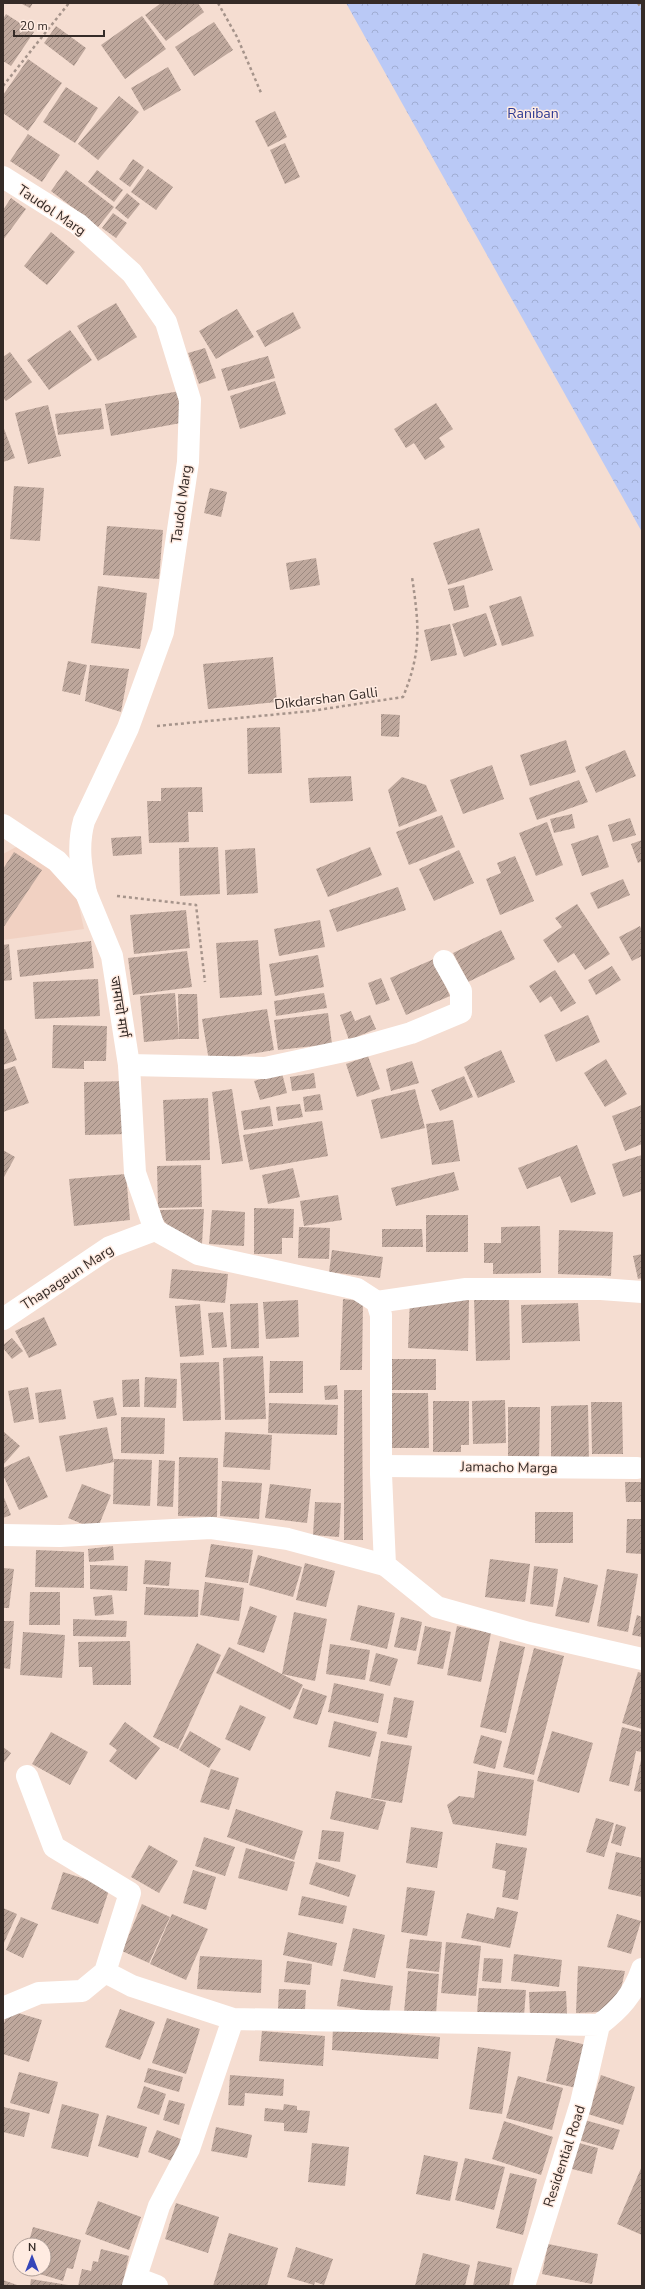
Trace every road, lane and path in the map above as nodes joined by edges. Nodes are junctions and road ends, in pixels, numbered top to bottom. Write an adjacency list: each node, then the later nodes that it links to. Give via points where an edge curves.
1 (69, 3): 5 (path)
2 (218, 3): 6 (path, via 237,38)
3 (638, 3): 4 (path)
4 (642, 9)
5 (3, 86)
6 (262, 95)
7 (3, 177): 9 (street, Taudol Marg, via 78,224 132,273 166,322 190,400 188,462 163,632)
8 (412, 577): 9 (path, Dikdarshan Galli, via 418,614 418,654 403,697 295,712)
9 (128, 728): 11 (street, Taudol Marg, via 80,834 79,849)
10 (3, 825): 11 (street, जामाचो मार्ग, via 57,861)
11 (86, 893): 13 (path, via 196,905); 14 (street, जामाचो मार्ग, via 112,956)
12 (444, 961): 14 (street, via 461,991 461,1012 411,1033 358,1048 265,1068)
13 (205, 982)
14 (129, 1064): 15 (street, जामाचो मार्ग, via 135,1173)
15 (155, 1230): 17 (street, via 198,1254 356,1289); 18 (street, Thapagaun Marg, via 110,1247)
16 (642, 1292): 17 (street, via 601,1289 466,1289)
17 (377, 1302): 19 (street, via 381,1315)
18 (3, 1319)
19 (381, 1466): 20 (street, Jamacho Marga); 22 (street)
20 (637, 1468)
21 (3, 1535): 22 (street, via 60,1536 211,1528 288,1539)
22 (385, 1565): 23 (street, via 437,1607 529,1633)
23 (642, 1659)
24 (26, 1776): 26 (street, via 54,1847 130,1893)
25 (642, 1969): 29 (street, via 637,1985 619,2010)
26 (105, 1972): 27 (street, via 82,1991 38,1993); 28 (street, via 132,1986)
27 (3, 2008)
28 (233, 2019): 29 (street); 30 (street, via 189,2149 159,2206)
29 (599, 2025): 32 (street, Residential Road, via 581,2103)
30 (134, 2282): 31 (street)
31 (157, 2286)
32 (524, 2286)

